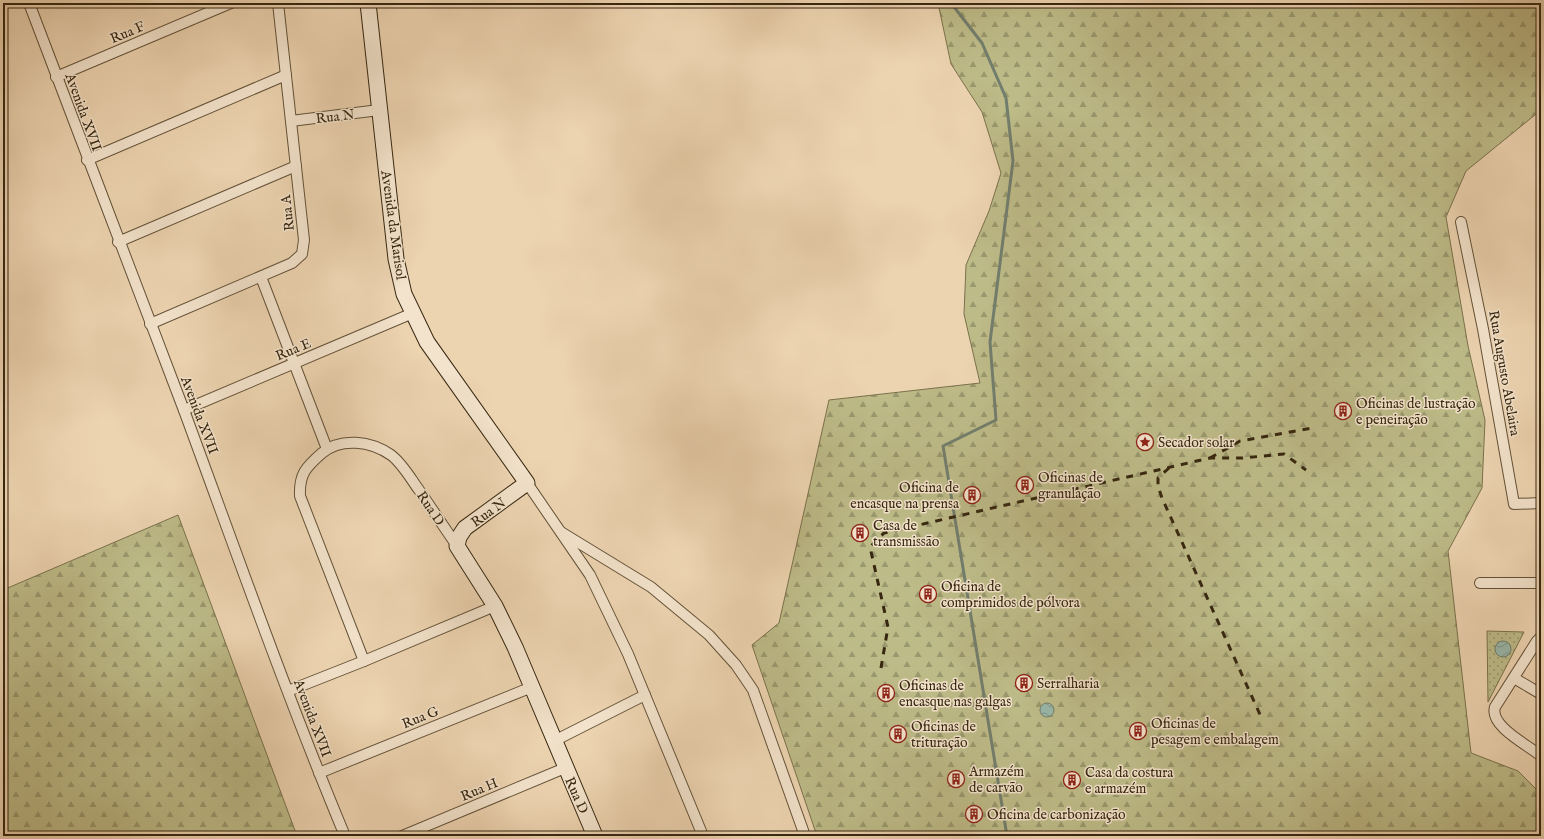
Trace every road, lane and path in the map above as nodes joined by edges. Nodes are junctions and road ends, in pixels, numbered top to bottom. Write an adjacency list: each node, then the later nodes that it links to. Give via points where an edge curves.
1 (29, 3): 6 (street, Avenida XVII)
2 (231, 3): 6 (street, Rua F)
3 (278, 3): 5 (street, Rua A)
4 (368, 3): 7 (street, Avenida da Marisol)
5 (286, 75): 8 (street, Rua A); 9 (street)
6 (56, 77): 9 (street, Avenida XVII)
7 (379, 110): 8 (street, Rua N); 14 (street, Avenida da Marisol, via 396,259 404,294)
8 (291, 121): 10 (street, Rua A)
9 (87, 160): 12 (street, Avenida XVII)
10 (296, 166): 12 (street); 13 (street, Rua A, via 304,240 302,254 292,263)
11 (1461, 222): 20 (street, Rua Augusto Abelaira, via 1514,504)
12 (118, 242): 15 (street, Avenida XVII)
13 (261, 276): 15 (street, Rua A); 16 (street)
14 (413, 313): 16 (street, Rua E); 19 (street, Avenida da Marisol, via 427,342)
15 (150, 324): 17 (street, Avenida XVII)
16 (294, 363): 17 (street, Rua E); 18 (street)
17 (184, 410): 30 (street, Avenida XVII)
18 (327, 450): 22 (street, Rua D, via 347,442 368,444 391,455 409,475); 27 (street, Rua D, via 307,466 300,482 300,496)
19 (527, 484): 21 (street); 22 (street, Rua N, via 465,528)
20 (1541, 503)
21 (561, 532): 32 (street, via 590,575); 41 (street, via 652,587 709,635 736,665 752,690)
22 (457, 546): 25 (street, Rua D)
23 (1480, 583): 24 (street)
24 (1541, 583)
25 (495, 606): 27 (street); 29 (street, Rua D)
26 (1541, 637): 28 (street)
27 (364, 661): 30 (street)
28 (1514, 678): 31 (street); 34 (street, via 1496,707 1494,716 1501,726)
29 (532, 687): 33 (street, Rua D); 36 (street, Rua G)
30 (288, 691): 36 (street, Avenida XVII)
31 (1541, 694)
32 (645, 695): 33 (street); 40 (street)
33 (554, 741): 35 (street, Rua D)
34 (1541, 756)
35 (566, 768): 38 (street, Rua H); 39 (street, Rua D)
36 (319, 773): 37 (street, Avenida XVII)
37 (345, 836)
38 (402, 836)
39 (595, 836)
40 (703, 836)
41 (805, 836)

